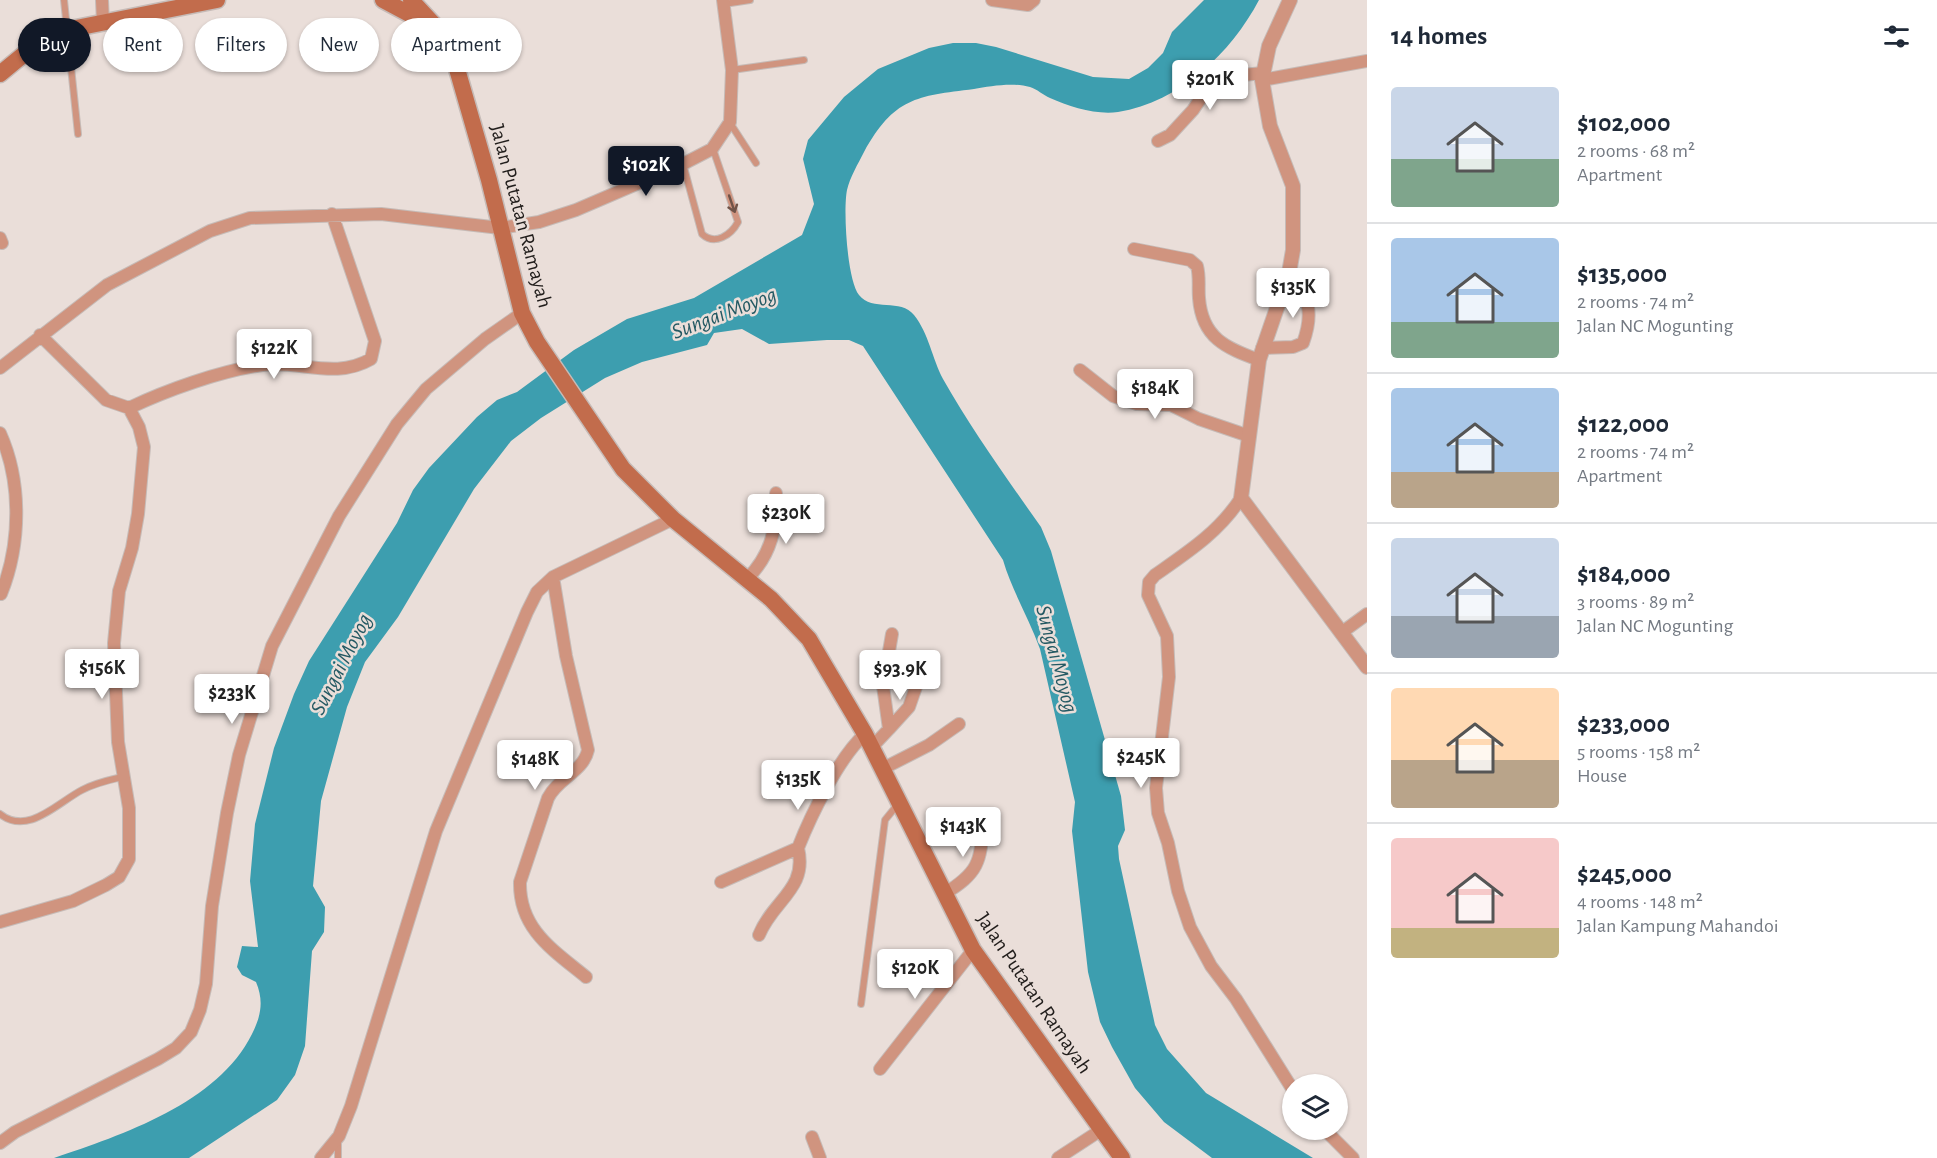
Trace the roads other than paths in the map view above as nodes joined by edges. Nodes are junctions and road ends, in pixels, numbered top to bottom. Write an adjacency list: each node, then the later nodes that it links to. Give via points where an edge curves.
1 (64, 0): 11 (lane)
2 (102, 0): 12 (street)
3 (217, 0): 13 (main road)
4 (383, 0): 14 (main road)
5 (411, 0): 15 (main road, Jalan Putatan Ramayah)
6 (750, 0): 10 (lane)
7 (992, 0): 8 (street, via 1028,5)
8 (1034, 0)
9 (1290, 0): 23 (street, via 1269,46)
10 (724, 2): 19 (street)
11 (65, 18)
12 (104, 18)
13 (129, 18)
14 (417, 18)
15 (428, 18)
16 (18, 58): 22 (main road)
17 (804, 60): 19 (lane)
18 (1367, 61): 23 (street)
19 (732, 70): 24 (street)
20 (71, 72): 25 (lane)
21 (458, 72): 31 (main road, Jalan Putatan Ramayah)
22 (0, 74)
23 (1263, 76): 26 (street, via 1233,76 1209,86 1170,135); 33 (street, via 1270,126 1293,186)
24 (730, 122): 27 (street); 28 (lane)
25 (78, 134)
26 (1158, 141)
27 (712, 149): 29 (street); 29 (lane, one-way to 29, via 738,222 732,233 714,240 702,234)
28 (756, 163)
29 (683, 164): 31 (street, via 576,210 539,222)
30 (332, 214): 31 (street, via 381,214); 35 (street, via 250,218 210,231 107,285); 39 (street, via 375,340 371,359 361,365 329,370 263,365 164,393)
31 (500, 228): 34 (main road, Jalan Putatan Ramayah)
32 (1134, 249): 36 (street, via 1190,260 1197,266 1206,327 1232,350)
33 (1289, 273): 36 (street); 36 (street, via 1302,287 1309,303 1303,343)
34 (522, 313): 44 (main road, Jalan Putatan Ramayah, via 601,439 623,469); 75 (street, via 426,389 397,424 339,516 272,646 238,755 216,872 206,984 190,1032 176,1048 158,1059)
35 (40, 335): 37 (street); 39 (street, via 106,400)
36 (1261, 354): 41 (street)
37 (0, 368)
38 (1080, 370): 41 (street, via 1113,396 1137,404 1171,405)
39 (129, 408): 57 (street, via 140,427 144,447 138,514 119,591 114,643)
40 (0, 433): 47 (street, via 12,461 16,488 8,578)
41 (1250, 436): 43 (street)
42 (776, 493): 46 (street, via 777,522 770,546 760,566)
43 (1241, 498): 49 (street); 70 (street, via 1207,538 1149,582 1148,595 1167,636 1169,677 1163,745 1157,767 1158,813 1191,927 1211,966)
44 (673, 519): 45 (street); 46 (main road, Jalan Putatan Ramayah)
45 (553, 577): 67 (street, via 588,750 579,768 553,788 548,798 519,895 537,937); 72 (street, via 537,592 526,612 448,801)
46 (747, 579): 55 (main road, Jalan Putatan Ramayah, via 809,639)
47 (1, 594)
48 (1367, 614): 49 (street)
49 (1341, 633): 51 (street)
50 (892, 634): 54 (street, via 883,686)
51 (1367, 667)
52 (917, 684): 54 (street, via 909,707)
53 (959, 724): 56 (street, via 930,745)
54 (889, 729): 55 (street)
55 (869, 741): 56 (main road, Jalan Putatan Ramayah); 61 (street, via 852,746)
56 (882, 769): 58 (main road, Jalan Putatan Ramayah)
57 (122, 777): 59 (lane, via 83,789 28,821 9,820); 64 (street, via 129,808 129,859 119,877 73,901)
58 (899, 803): 63 (main road, Jalan Putatan Ramayah); 68 (lane, via 885,820)
59 (0, 814)
60 (983, 823): 63 (street, via 982,852 974,873)
61 (798, 848): 62 (street); 65 (street, via 800,877)
62 (721, 882)
63 (944, 894): 66 (main road, Jalan Putatan Ramayah)
64 (0, 922)
65 (759, 935)
66 (973, 950): 69 (street); 71 (main road, Jalan Putatan Ramayah)
67 (586, 977)
68 (861, 1004)
69 (880, 1068)
70 (1283, 1074)
71 (1101, 1130): 79 (street); 80 (main road, Jalan Putatan Ramayah)
72 (339, 1136): 76 (street); 77 (lane)
73 (812, 1137): 78 (street)
74 (1336, 1140): 81 (street)
75 (0, 1143)
76 (321, 1158)
77 (338, 1158)
78 (820, 1158)
79 (1058, 1158)
80 (1122, 1158)
81 (1353, 1158)

